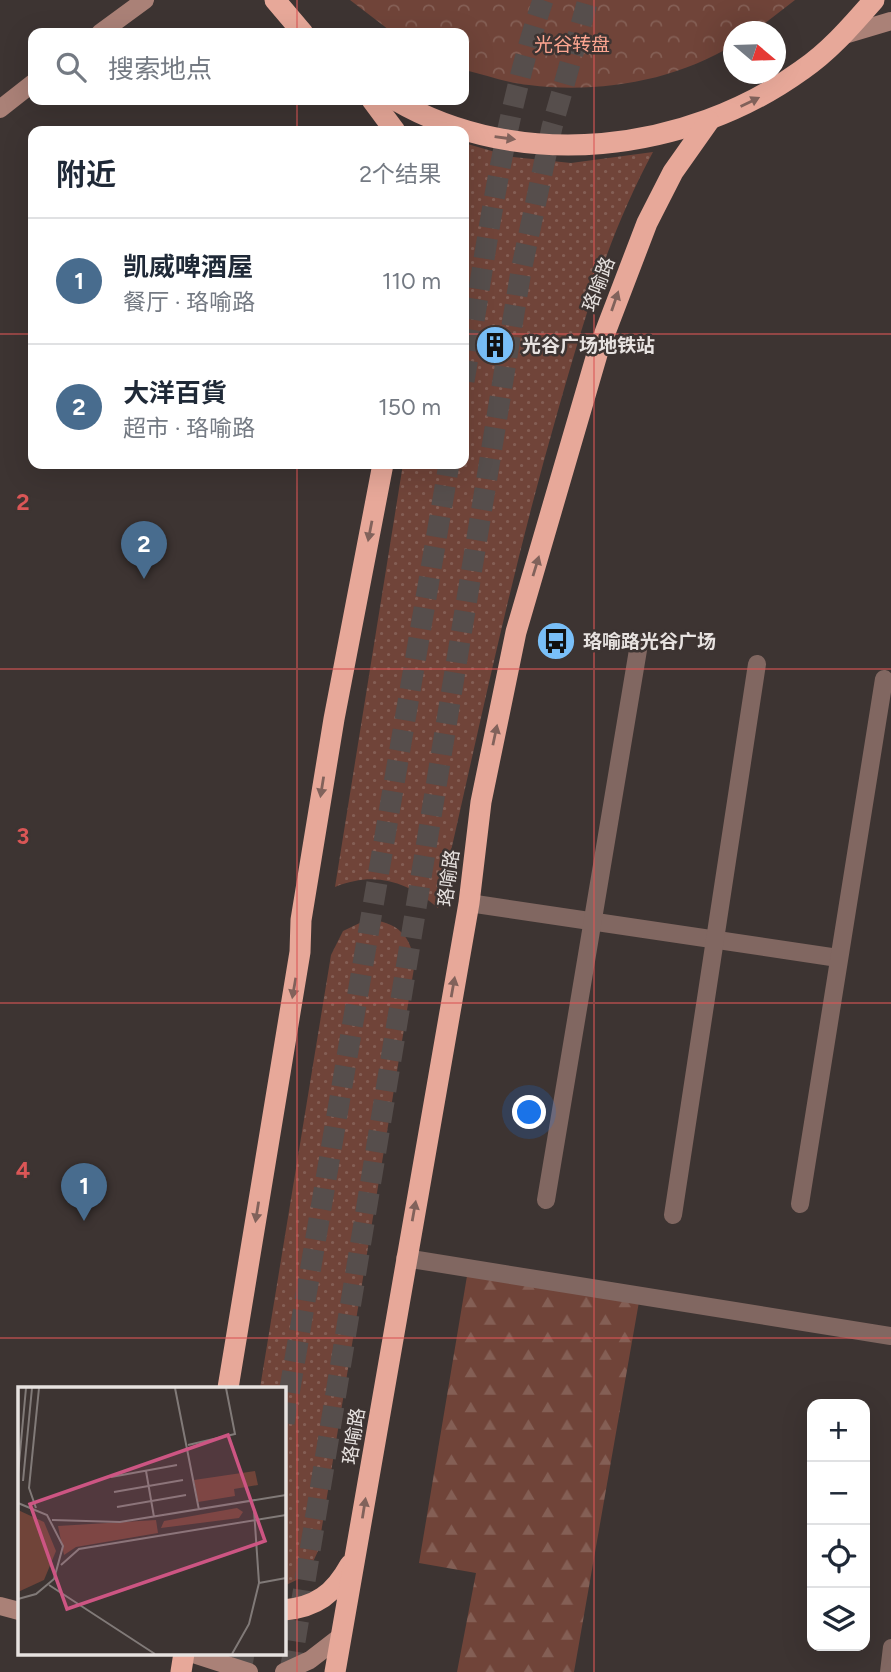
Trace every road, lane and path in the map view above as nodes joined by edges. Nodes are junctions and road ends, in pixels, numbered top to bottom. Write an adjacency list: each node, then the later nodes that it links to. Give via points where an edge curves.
1 (145, 0): 5 (street)
2 (275, 0): 6 (highway)
3 (874, 0): 7 (highway)
4 (891, 21): 7 (street)
5 (107, 28)
6 (299, 28)
7 (844, 35): 12 (highway, one-way to 7, via 758,99)
8 (28, 87): 11 (street)
9 (376, 105): 13 (highway)
10 (404, 105): 14 (highway, one-way to 14)
11 (0, 109)
12 (709, 121): 15 (highway, one-way to 12, via 560,146 636,141); 20 (highway, 珞喻路, one-way to 12, via 481,802 516,632 598,351 647,223 673,172)
13 (391, 126)
14 (459, 126)
15 (469, 129)
16 (382, 469): 29 (highway, one-way to 29, via 300,920 300,952)
17 (639, 643): 21 (street)
18 (757, 664): 22 (street)
19 (884, 679): 23 (street)
20 (468, 903): 21 (street); 27 (highway, 珞喻路, one-way to 20)
21 (592, 923): 22 (street); 24 (street)
22 (715, 941): 23 (street); 26 (street)
23 (838, 958): 25 (street)
24 (546, 1200)
25 (800, 1205)
26 (673, 1215)
27 (405, 1258): 28 (street); 30 (highway, 珞喻路, one-way to 27)
28 (891, 1336)
29 (228, 1387)
30 (356, 1556): 32 (highway, via 331,1593 317,1603); 34 (highway, 珞喻路)
31 (0, 1606): 33 (street)
32 (285, 1610)
33 (18, 1611)
34 (341, 1636): 40 (street, via 310,1660); 41 (highway, 珞喻路)
35 (891, 1647): 42 (lane)
36 (184, 1654): 38 (highway)
37 (193, 1654): 39 (street)
38 (181, 1672)
39 (249, 1672)
40 (284, 1672)
41 (335, 1672)
42 (888, 1672)

